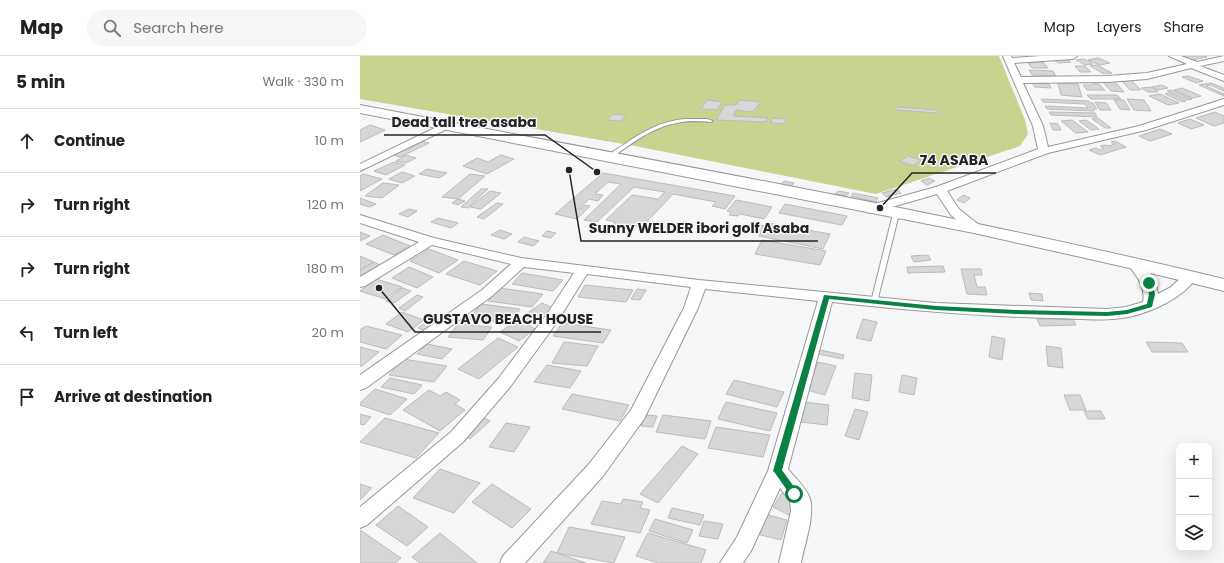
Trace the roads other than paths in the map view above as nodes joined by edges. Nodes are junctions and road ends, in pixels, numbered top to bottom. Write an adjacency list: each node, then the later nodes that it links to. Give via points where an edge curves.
1 (1073, 56): 3 (street)
2 (1173, 56): 5 (street)
3 (1009, 58): 7 (street)
4 (1224, 58): 5 (street)
5 (1195, 64): 6 (street, via 1195,67); 7 (street, via 1130,78)
6 (1224, 78)
7 (1019, 80): 12 (street, via 1038,126)
8 (1224, 102): 12 (street, via 1142,128)
9 (360, 109): 11 (main road)
10 (711, 121): 13 (lane, via 670,122 644,134)
11 (447, 125): 13 (main road); 14 (street)
12 (1044, 151): 15 (street)
13 (609, 157): 16 (main road)
14 (360, 168)
15 (940, 190): 16 (street); 19 (street, via 955,212)
16 (871, 209): 17 (main road)
17 (896, 214): 19 (main road); 29 (lane)
18 (360, 219): 20 (street)
19 (974, 228): 22 (main road)
20 (430, 241): 21 (street); 25 (street)
21 (520, 262): 23 (street); 31 (street, via 487,292)
22 (1134, 263): 24 (main road); 30 (street, via 1149,283 1152,294)
23 (583, 270): 26 (street); 33 (street, via 504,384 457,437)
24 (1190, 277): 27 (main road); 30 (street, via 1176,290)
25 (360, 283)
26 (699, 284): 28 (street); 34 (street, via 691,308 638,414 596,470)
27 (1224, 285)
28 (826, 297): 29 (street); 32 (street)
29 (874, 302): 30 (street, via 944,309 1100,314 1127,312)
30 (1150, 306)
31 (360, 384)
32 (778, 471): 35 (street, via 744,544); 36 (street, via 800,500 801,511)
33 (360, 519)
34 (511, 563)
35 (731, 563)
36 (790, 563)

